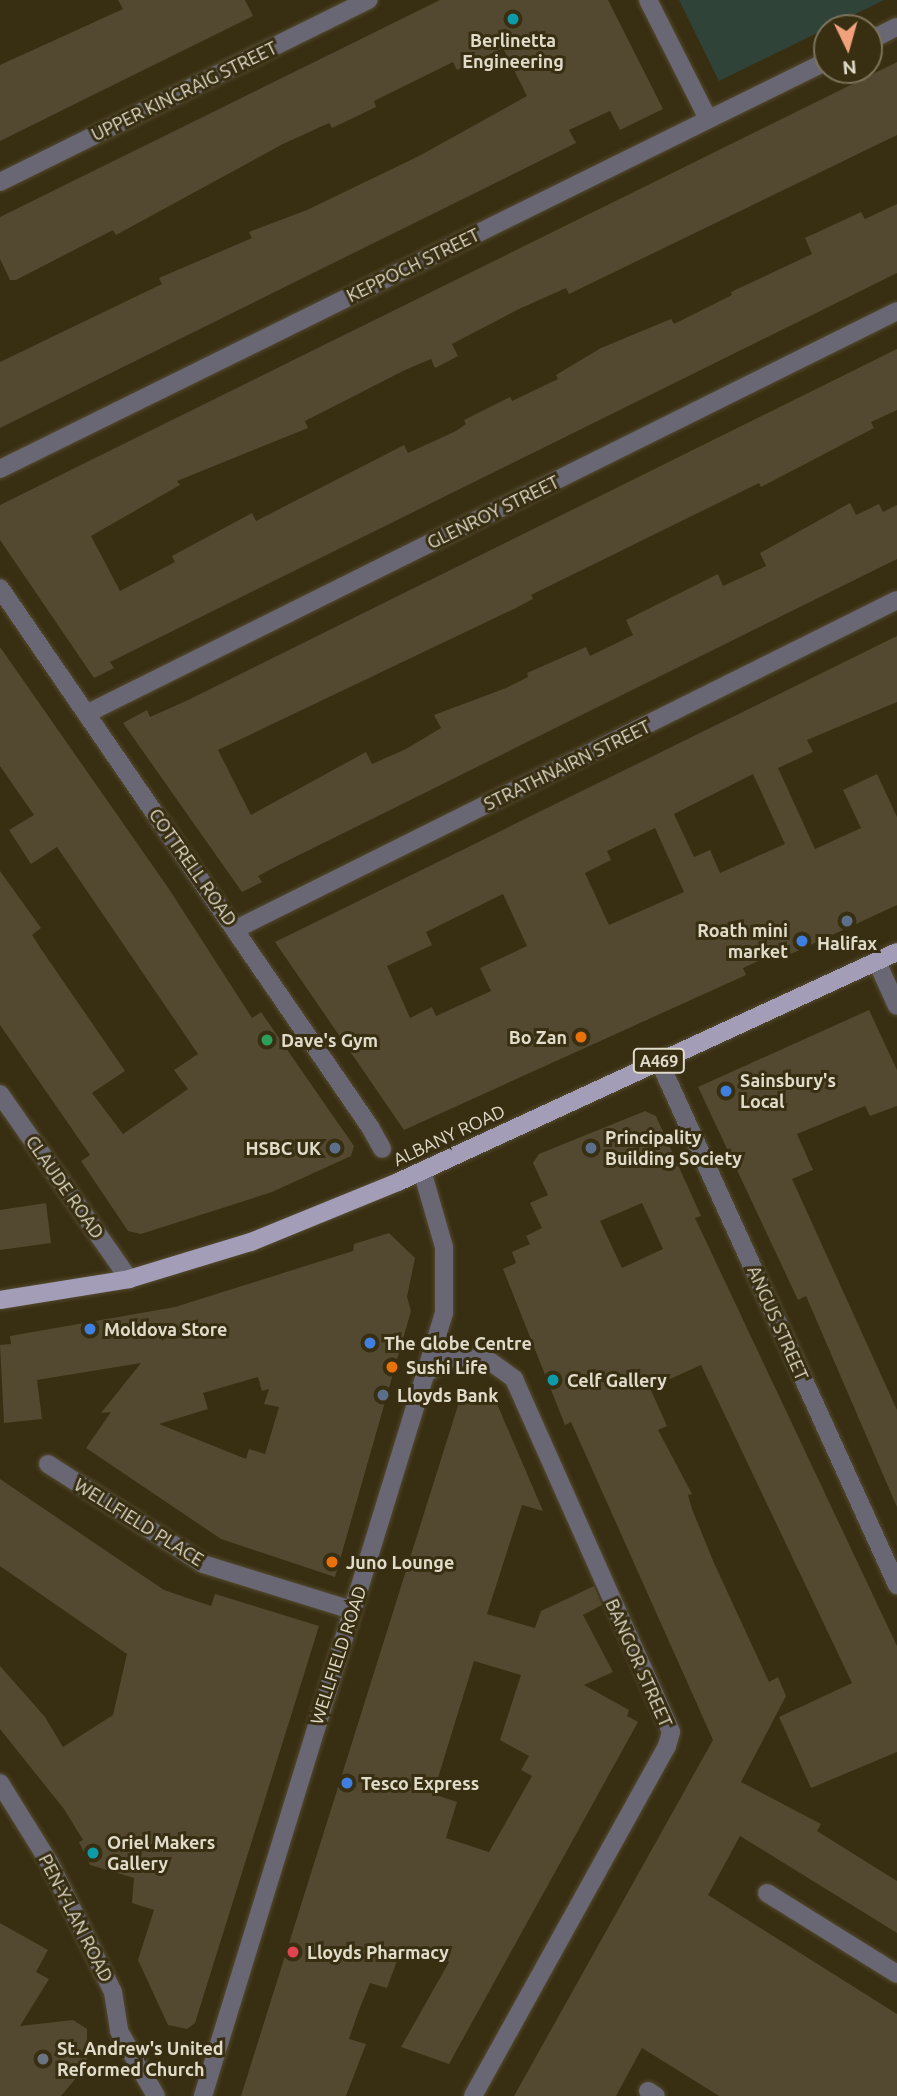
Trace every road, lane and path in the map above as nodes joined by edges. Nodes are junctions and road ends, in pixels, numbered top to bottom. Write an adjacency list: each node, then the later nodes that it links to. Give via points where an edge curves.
1 (368, 0): 5 (street, UPPER KINCRAIG STREET)
2 (648, 0): 4 (street)
3 (813, 68): 4 (street, KEPPOCH STREET)
4 (708, 119): 7 (street, KEPPOCH STREET)
5 (0, 182)
6 (897, 310): 10 (street, GLENROY STREET)
7 (0, 469)
8 (0, 588): 10 (street, COTTRELL ROAD)
9 (897, 600): 11 (street, STRATHNAIRN STREET)
10 (88, 713): 11 (street, COTTRELL ROAD)
11 (236, 929): 17 (street, COTTRELL ROAD)
12 (897, 952): 13 (main road, ALBANY ROAD / A469)
13 (877, 962): 14 (street); 15 (main road, ALBANY ROAD / A469)
14 (897, 1006)
15 (659, 1061): 18 (main road, ALBANY ROAD / A469); 23 (street, ANGUS STREET)
16 (0, 1094): 19 (street, CLAUDE ROAD)
17 (382, 1149)
18 (422, 1171): 19 (main road, ALBANY ROAD / A469, via 238,1247); 21 (street, WELLFIELD ROAD, via 444,1247 444,1313)
19 (129, 1279): 20 (main road, ALBANY ROAD / A469)
20 (0, 1300)
21 (428, 1372): 24 (street, WELLFIELD ROAD); 30 (street, BANGOR STREET, via 445,1359 463,1357 491,1362 514,1379 671,1732)
22 (48, 1464): 24 (street, WELLFIELD PLACE, via 202,1564)
23 (897, 1585)
24 (352, 1610): 29 (street, WELLFIELD ROAD)
25 (0, 1783): 28 (street, PEN-Y-LAN ROAD, via 22,1813 66,1897 113,1992 119,2032)
26 (767, 1893): 27 (street)
27 (897, 1974)
28 (156, 2096)
29 (203, 2096)
30 (473, 2096)

